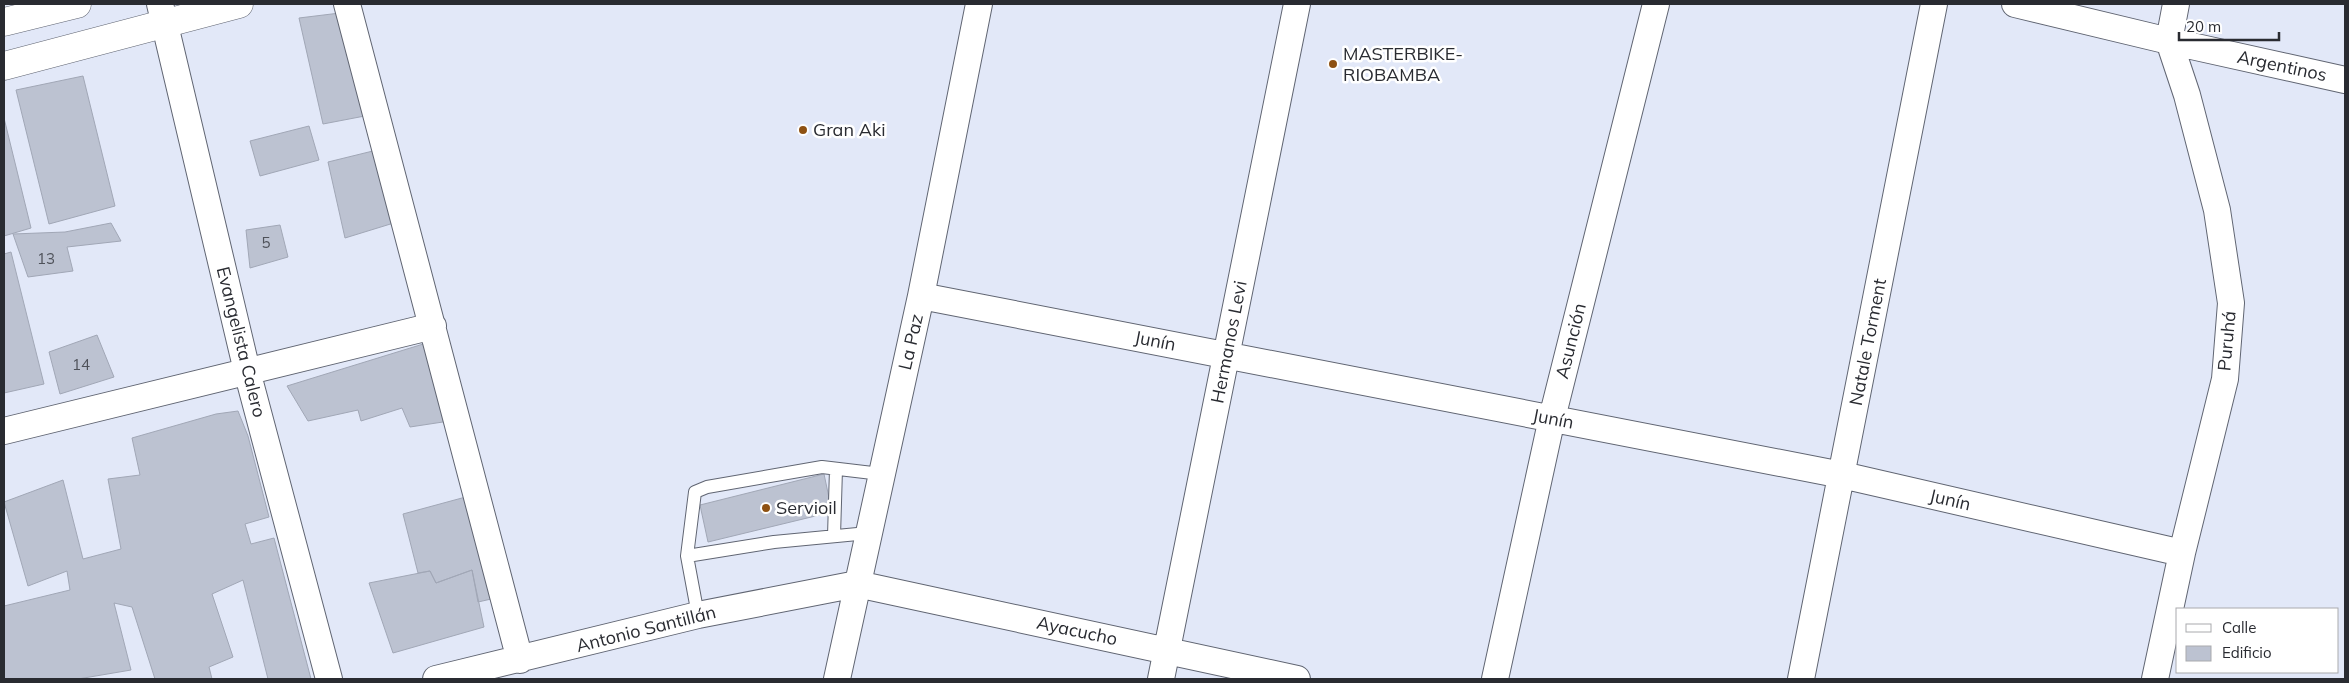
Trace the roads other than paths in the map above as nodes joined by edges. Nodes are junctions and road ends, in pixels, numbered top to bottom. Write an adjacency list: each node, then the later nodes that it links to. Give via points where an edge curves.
1 (77, 4): 11 (street)
2 (238, 4): 10 (street)
3 (347, 4): 16 (street)
4 (979, 4): 15 (street, La Paz)
5 (1297, 4): 17 (street, Hermanos Levi)
6 (1656, 4): 19 (street, Asunción)
7 (1934, 4): 23 (street, Natale Torment)
8 (2015, 4): 12 (street, Argentinos)
9 (2176, 4): 12 (street, Puruhá)
10 (163, 14): 13 (street); 18 (street, Evangelista Calero)
11 (4, 22)
12 (2169, 41): 14 (street, Argentinos); 26 (street, Puruhá, via 2187,94 2217,210 2231,303 2225,379)
13 (4, 66)
14 (2345, 80)
15 (921, 296): 17 (street, Junín); 22 (street, La Paz)
16 (433, 326): 18 (street); 31 (street)
17 (1226, 355): 19 (street, Junín); 30 (street, Hermanos Levi)
18 (247, 371): 20 (street); 32 (street, Evangelista Calero)
19 (1552, 418): 23 (street, Junín); 37 (street, Asunción)
20 (4, 431)
21 (836, 469): 22 (lane); 25 (lane); 27 (lane, via 822,467 707,487 695,492)
22 (881, 474): 24 (street, La Paz)
23 (1842, 475): 26 (street, Junín); 38 (street, Natale Torment)
24 (868, 533): 25 (lane); 28 (street, La Paz)
25 (834, 536): 27 (lane)
26 (2182, 553): 39 (street, Puruhá)
27 (687, 556): 29 (lane)
28 (857, 584): 29 (street, Antonio Santillán); 30 (street, Ayacucho); 34 (street, La Paz)
29 (698, 615): 31 (street, Antonio Santillán)
30 (1167, 651): 35 (street, Hermanos Levi); 36 (street, Ayacucho)
31 (520, 660): 33 (street, Antonio Santillán)
32 (329, 679)
33 (436, 679)
34 (837, 679)
35 (1161, 679)
36 (1297, 679)
37 (1495, 679)
38 (1801, 679)
39 (2155, 679)

